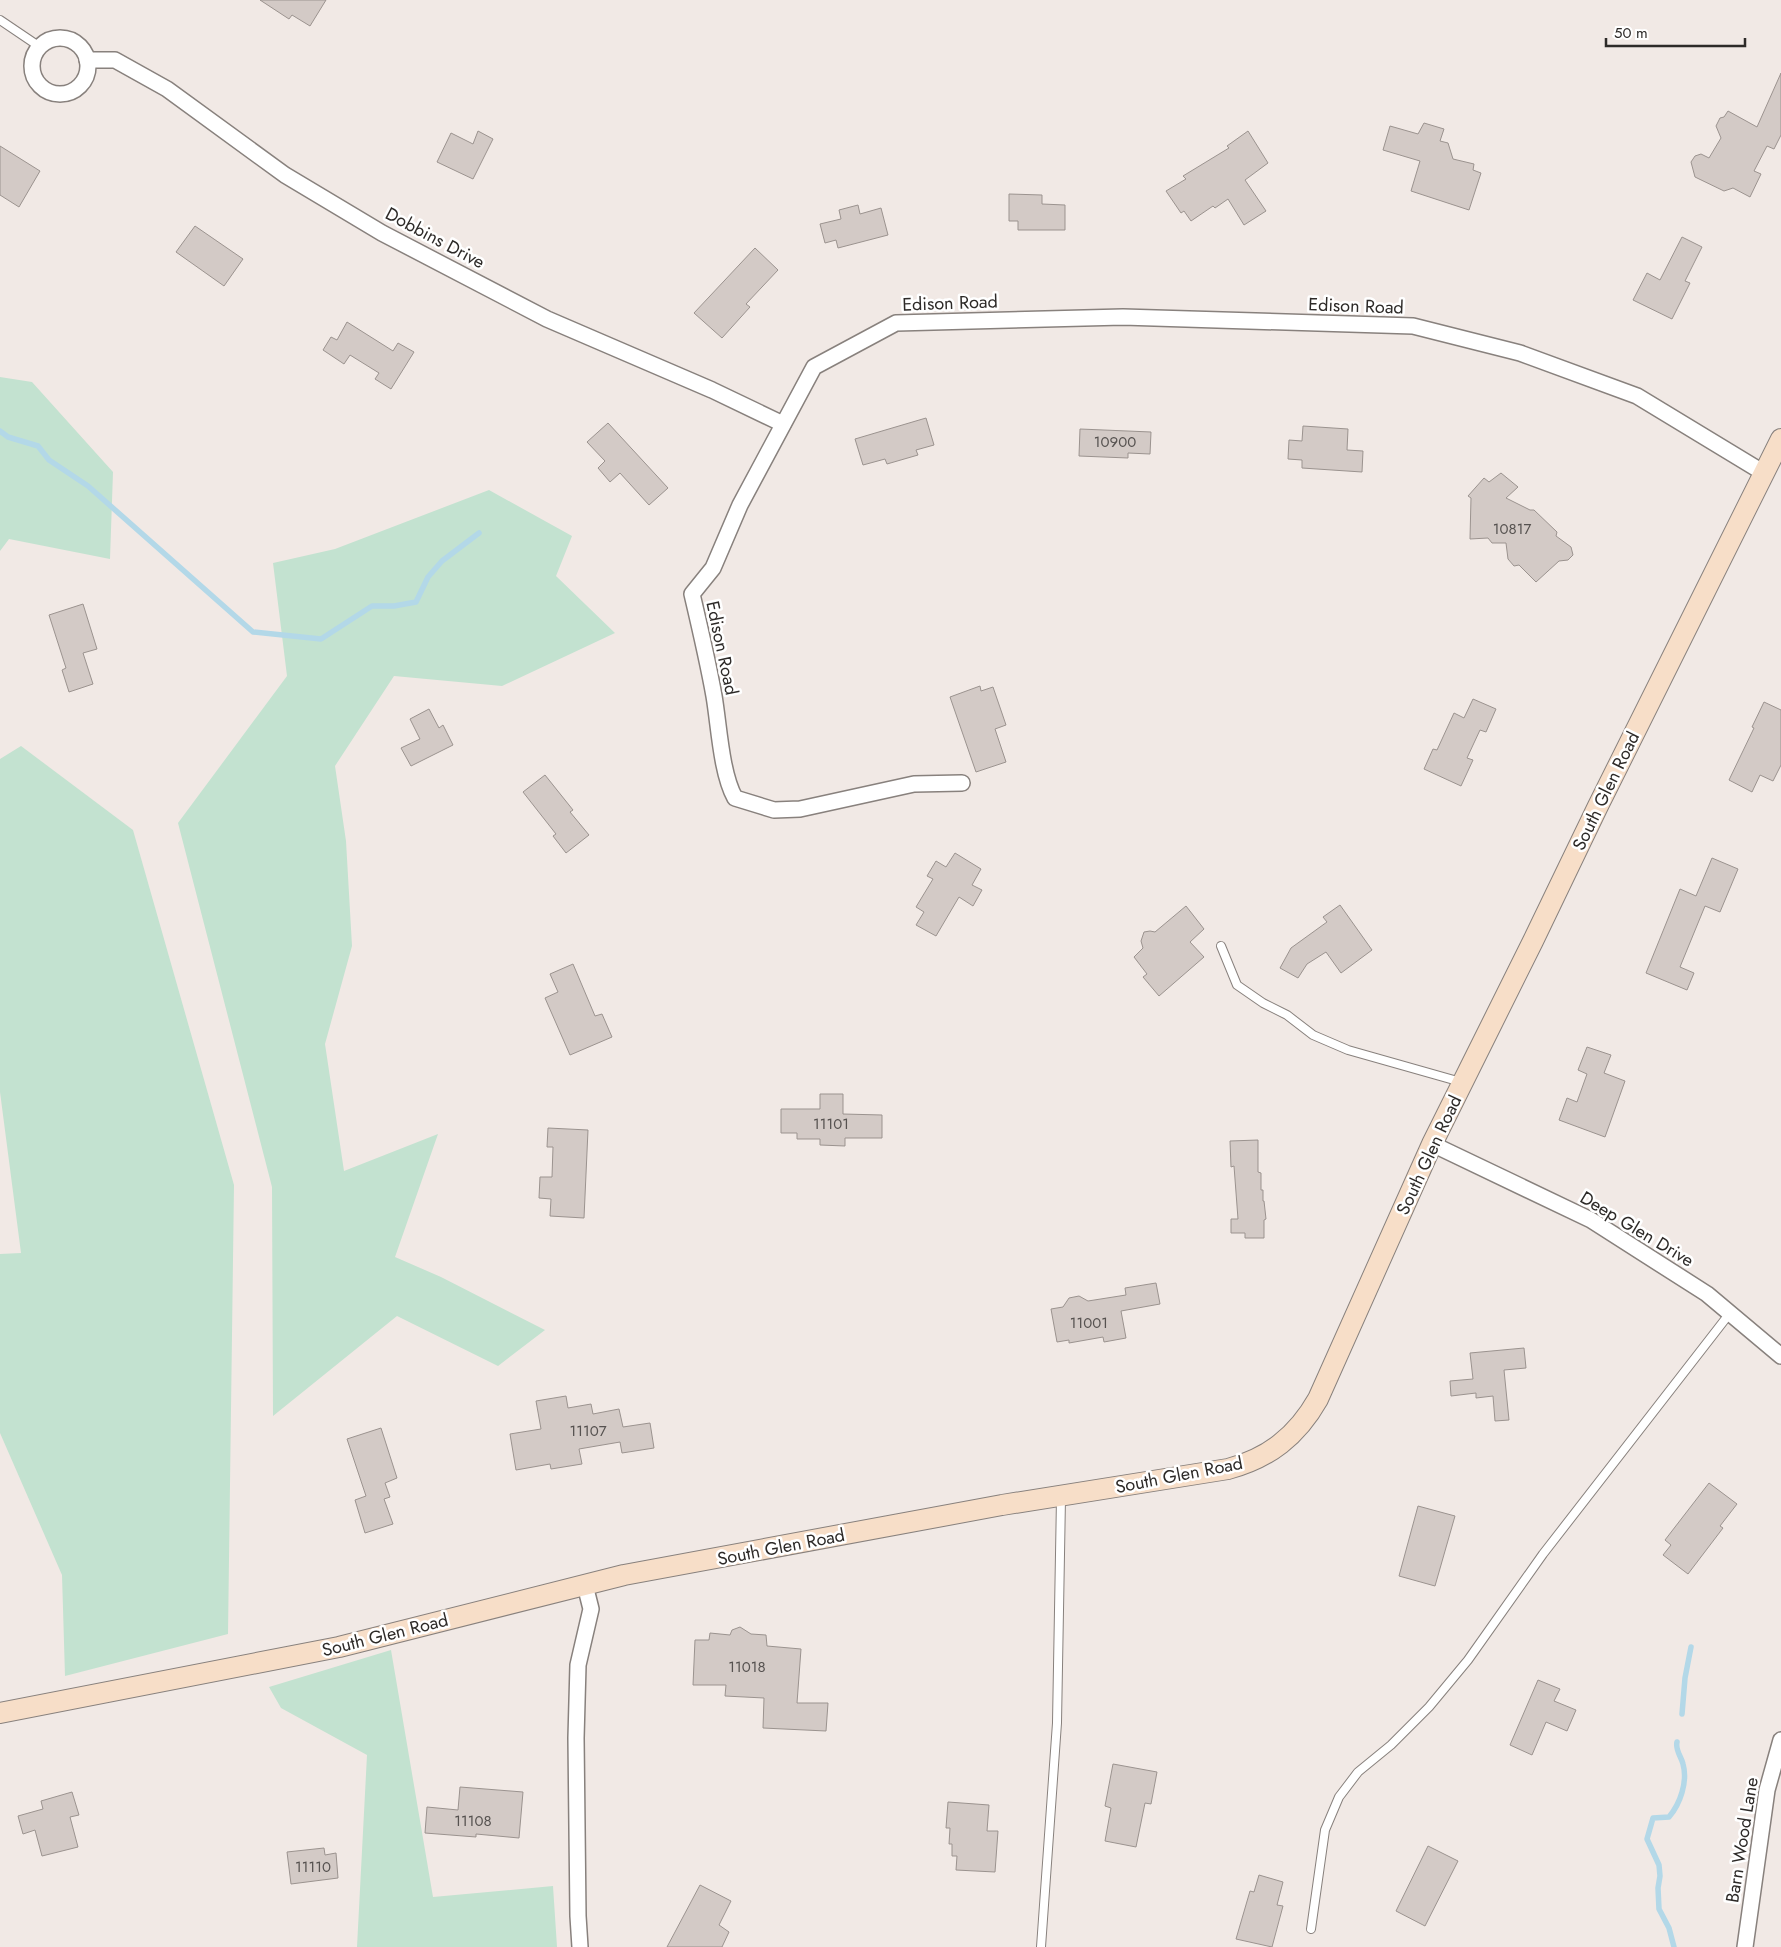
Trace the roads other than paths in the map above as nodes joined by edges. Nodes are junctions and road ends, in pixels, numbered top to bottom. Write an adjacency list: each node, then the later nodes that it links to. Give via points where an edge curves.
1 (0, 20): 2 (lane)
2 (40, 47): 3 (street, via 51,39 69,39 83,51); 3 (street, via 33,59 35,77 40,85 56,93 73,90 80,85 88,68)
3 (87, 60): 4 (street, Dobbins Drive, via 115,60 167,89 285,175 382,233 547,319)
4 (784, 424): 6 (street, Edison Road, via 814,367 896,323 1123,317 1406,326 1520,353 1637,396); 7 (street, Edison Road, via 740,505 713,568 692,594 708,661 731,791 735,798 774,810 800,809 914,784)
5 (1781, 439): 6 (main road, South Glen Road)
6 (1764, 473): 9 (main road, South Glen Road)
7 (962, 783)
8 (1221, 946): 9 (lane, via 1237,985 1313,1035 1348,1050)
9 (1463, 1083): 10 (main road, South Glen Road)
10 (1432, 1144): 11 (street, Deep Glen Drive, via 1592,1220 1707,1294); 13 (main road, South Glen Road, via 1318,1399 1292,1435 1256,1460 1228,1470)
11 (1730, 1313): 12 (street, Deep Glen Drive); 17 (lane, via 1543,1554 1468,1660 1429,1707 1358,1772 1339,1797 1324,1830)
12 (1781, 1356)
13 (1061, 1496): 14 (main road, South Glen Road, via 624,1575); 19 (lane, via 1057,1723)
14 (585, 1585): 15 (main road, South Glen Road, via 339,1647); 18 (street, via 591,1609 578,1664 576,1738)
15 (0, 1713)
16 (1781, 1740): 20 (street, Barn Wood Lane, via 1767,1790)
17 (1311, 1929)
18 (580, 1947)
19 (1041, 1947)
20 (1745, 1947)

